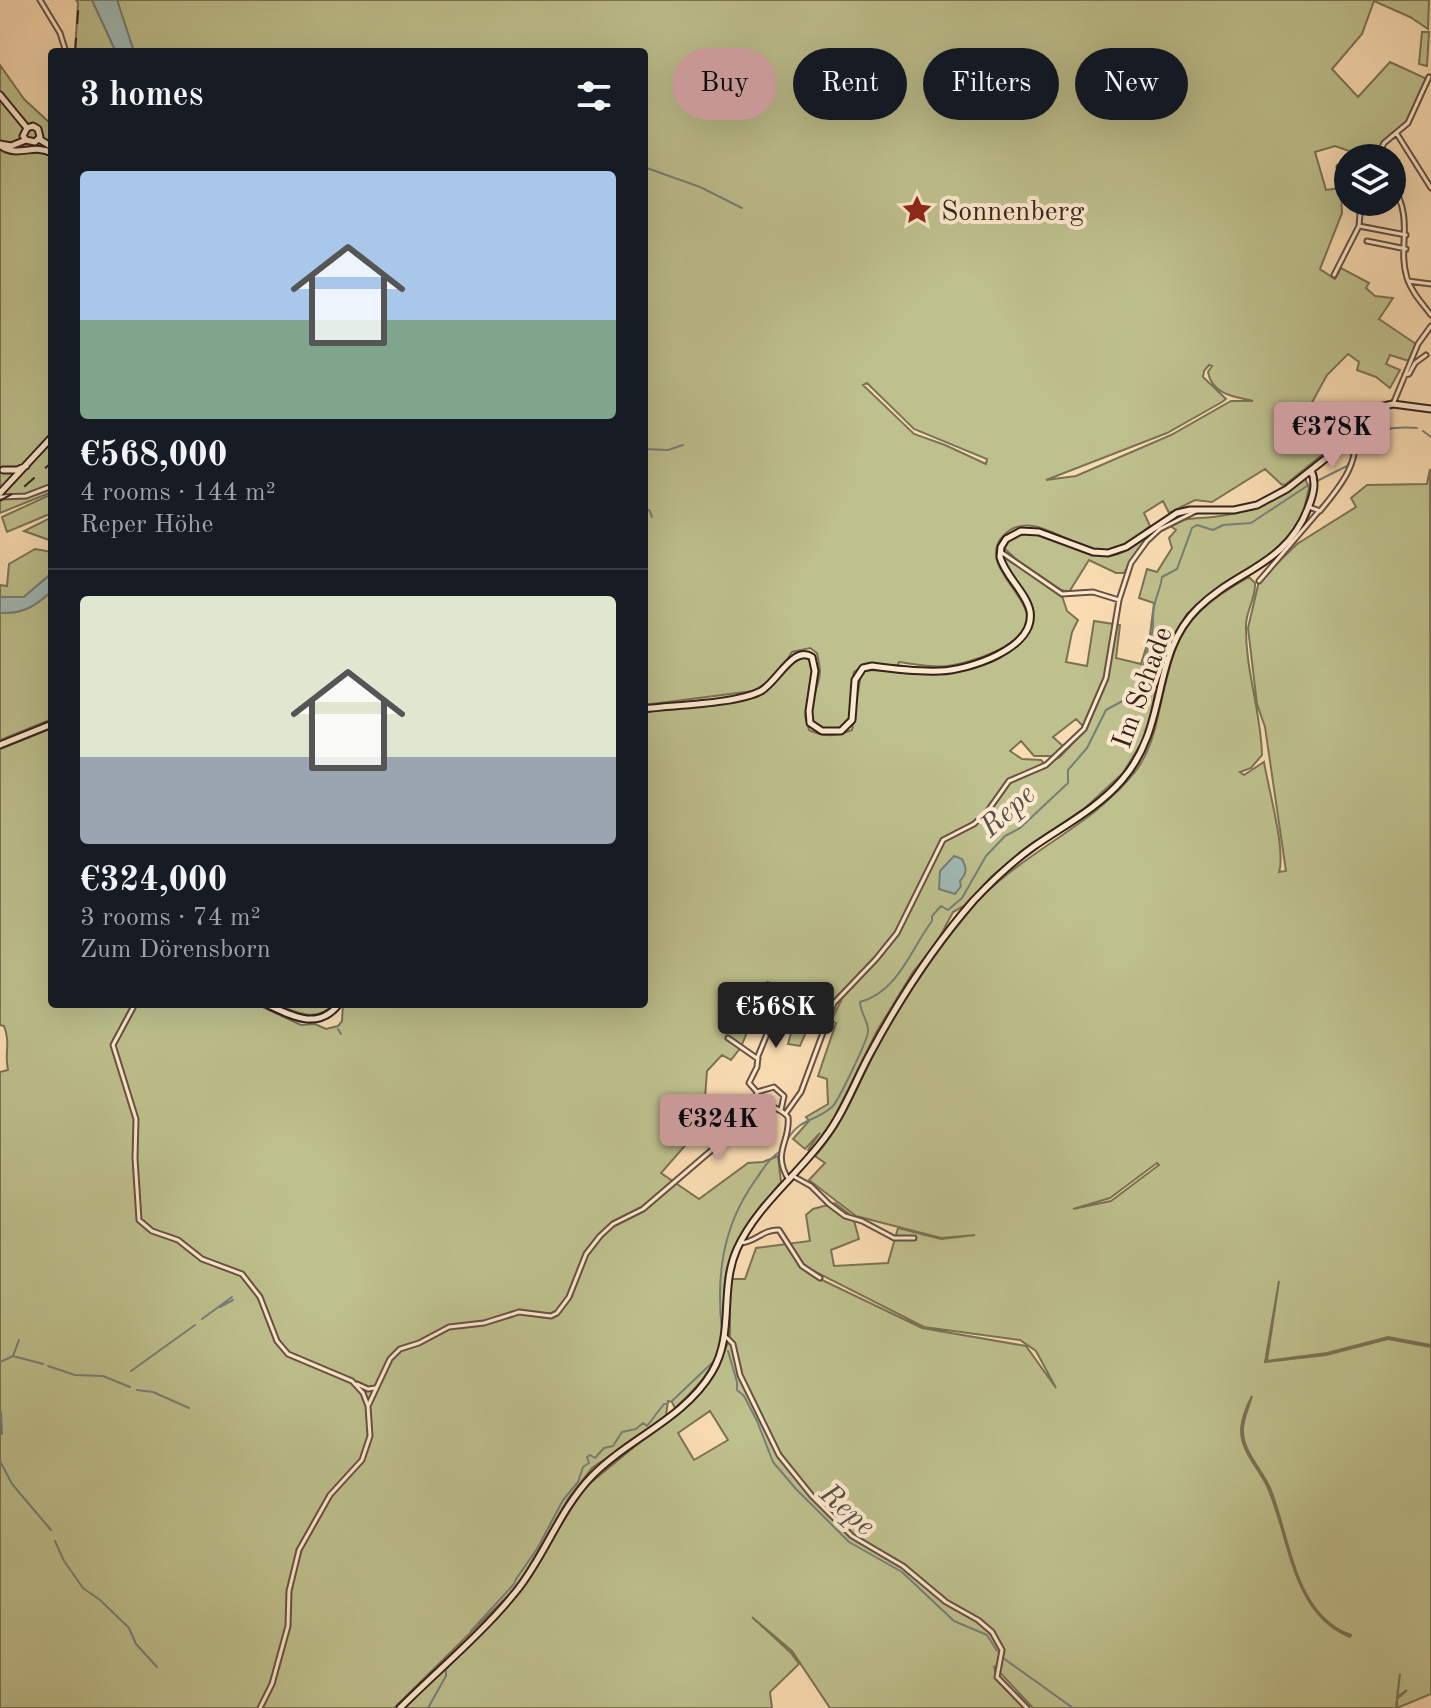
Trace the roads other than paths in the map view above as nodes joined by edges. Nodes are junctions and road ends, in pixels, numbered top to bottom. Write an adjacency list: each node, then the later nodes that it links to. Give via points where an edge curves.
1 (40, 0): 2 (street)
2 (65, 48)
3 (1429, 77): 6 (street, via 1413,114)
4 (0, 95): 5 (street)
5 (27, 128): 7 (street, via 38,129); 8 (street)
6 (1397, 134): 10 (street); 13 (street)
7 (39, 139): 8 (street); 11 (street)
8 (26, 140): 9 (street)
9 (0, 144): 12 (street, via 9,151)
10 (1384, 144)
11 (48, 147)
12 (48, 149)
13 (1431, 188)
14 (1360, 216): 16 (street)
15 (1403, 216): 17 (street)
16 (1359, 226): 17 (street); 20 (street)
17 (1406, 235): 19 (street)
18 (1367, 241): 19 (street)
19 (1406, 249): 21 (street)
20 (1334, 275)
21 (1408, 281): 22 (street); 23 (street)
22 (1431, 284)
23 (1431, 315)
24 (1431, 326): 26 (street)
25 (1426, 355): 26 (street)
26 (1405, 375): 27 (street)
27 (1393, 404): 28 (street); 30 (street, via 1377,406)
28 (1431, 409)
29 (1325, 418): 30 (street, via 1338,423)
30 (1361, 420): 31 (street)
31 (1354, 434): 35 (street); 41 (street, via 1352,462)
32 (48, 442): 33 (street)
33 (27, 466): 34 (street); 36 (street)
34 (2, 469): 36 (street)
35 (1312, 472): 39 (street, Im Schade); 40 (street, via 1257,505)
36 (14, 480): 38 (street)
37 (48, 488): 38 (street, via 26,496)
38 (2, 493)
39 (1309, 506): 41 (street); 57 (street, Im Schade, via 1280,551 1210,597 1185,623 1171,647 1154,723 1137,761 1105,797 1013,863 965,911 903,997 826,1137)
40 (1198, 510): 42 (street, via 1171,516 1112,552 1093,552 1024,531 1009,536); 44 (street, via 1152,535 1131,563)
41 (1320, 511): 43 (street)
42 (1000, 551): 44 (street, via 1062,594 1093,592); 45 (street, via 1003,566 1029,609 1027,628 1016,644 949,670 863,668 855,680 852,720 844,729 822,731 810,723 815,667 804,653 796,654 776,680 755,694)
43 (1259, 581)
44 (1119, 600): 56 (street, via 1106,678 1084,729 1046,765 1009,781 974,824 943,840 897,933 834,1003 801,1092)
45 (648, 708)
46 (48, 726): 47 (street)
47 (0, 745)
48 (133, 1008): 62 (street, via 113,1045 136,1119 139,1220 202,1259 242,1274 260,1297 277,1341 288,1354)
49 (276, 1008): 50 (street, via 307,1020 321,1019)
50 (334, 1008)
51 (776, 1012): 53 (street)
52 (728, 1038): 53 (street)
53 (758, 1059): 54 (street, via 749,1084)
54 (757, 1092): 55 (street); 56 (street, via 771,1086 780,1090)
55 (755, 1099): 56 (street); 63 (street, via 741,1125 592,1245 557,1313 519,1312 449,1327 396,1352)
56 (783, 1112): 57 (street, via 789,1125 780,1156)
57 (791, 1178): 58 (street, via 811,1186 845,1216 894,1238); 59 (street, Im Schade)
58 (914, 1238)
59 (740, 1243): 60 (street, via 779,1230 798,1261); 61 (street, Im Schade, via 727,1283)
60 (820, 1278)
61 (725, 1336): 66 (street, Im Schade, via 700,1390 594,1473 563,1511 518,1588); 67 (street, via 779,1455 843,1529 992,1632 1002,1650 997,1677)
62 (357, 1384): 63 (street); 64 (street)
63 (375, 1388): 64 (street)
64 (368, 1406): 65 (street, via 370,1436 362,1460 330,1495 299,1550 289,1591 288,1626)
65 (260, 1708)
66 (400, 1708)
67 (1027, 1708)

